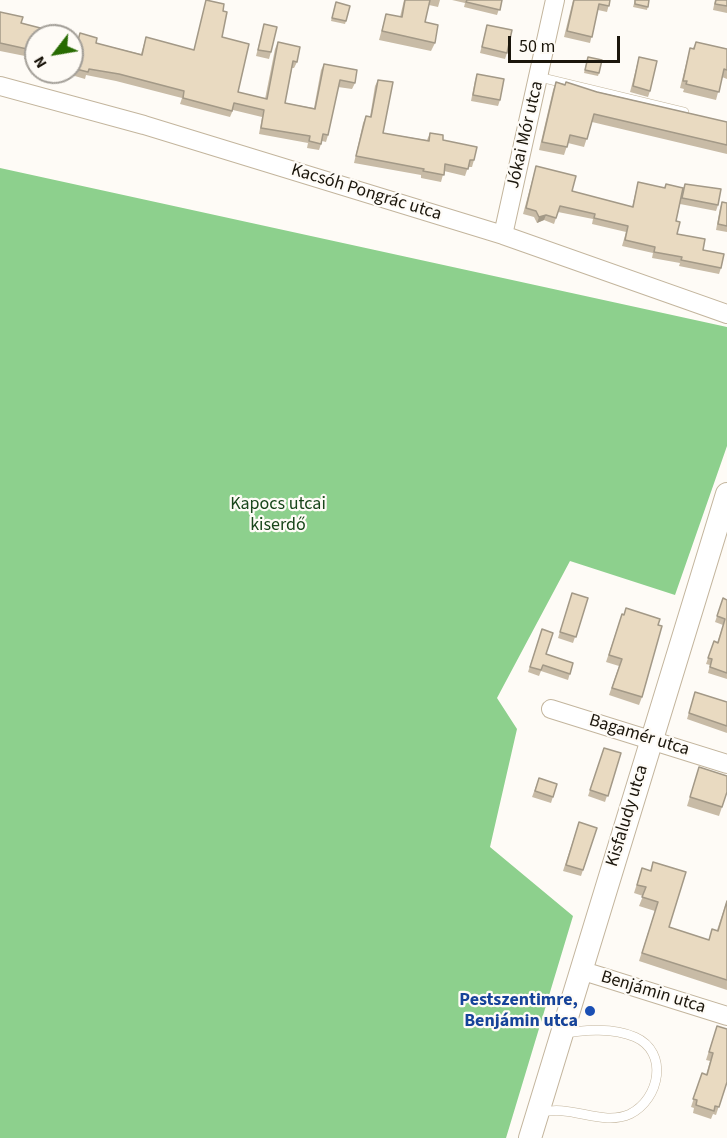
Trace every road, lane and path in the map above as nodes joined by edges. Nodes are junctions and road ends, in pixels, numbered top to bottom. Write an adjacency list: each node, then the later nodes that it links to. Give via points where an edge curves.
1 (555, 0): 2 (street, Jókai Mór utca)
2 (539, 77): 4 (lane); 5 (street, Jókai Mór utca)
3 (0, 86): 5 (street, Kacsóh Pongrác utca, via 144,125)
4 (694, 115)
5 (503, 235): 6 (street, Kacsóh Pongrác utca)
6 (727, 314)
7 (725, 505): 9 (street, Kisfaludy utca)
8 (551, 709): 9 (street, Bagamér utca)
9 (652, 741): 10 (street, Bagamér utca); 11 (street, Kisfaludy utca)
10 (727, 764)
11 (580, 970): 12 (street, Benjámin utca); 13 (street, Kisfaludy utca)
12 (727, 1016)
13 (561, 1035): 14 (street, Kisfaludy utca); 14 (lane, via 586,1029 635,1036 649,1047 655,1061 655,1090 645,1104 613,1118 555,1108)
14 (538, 1113): 15 (street, Kisfaludy utca)
15 (530, 1138)

